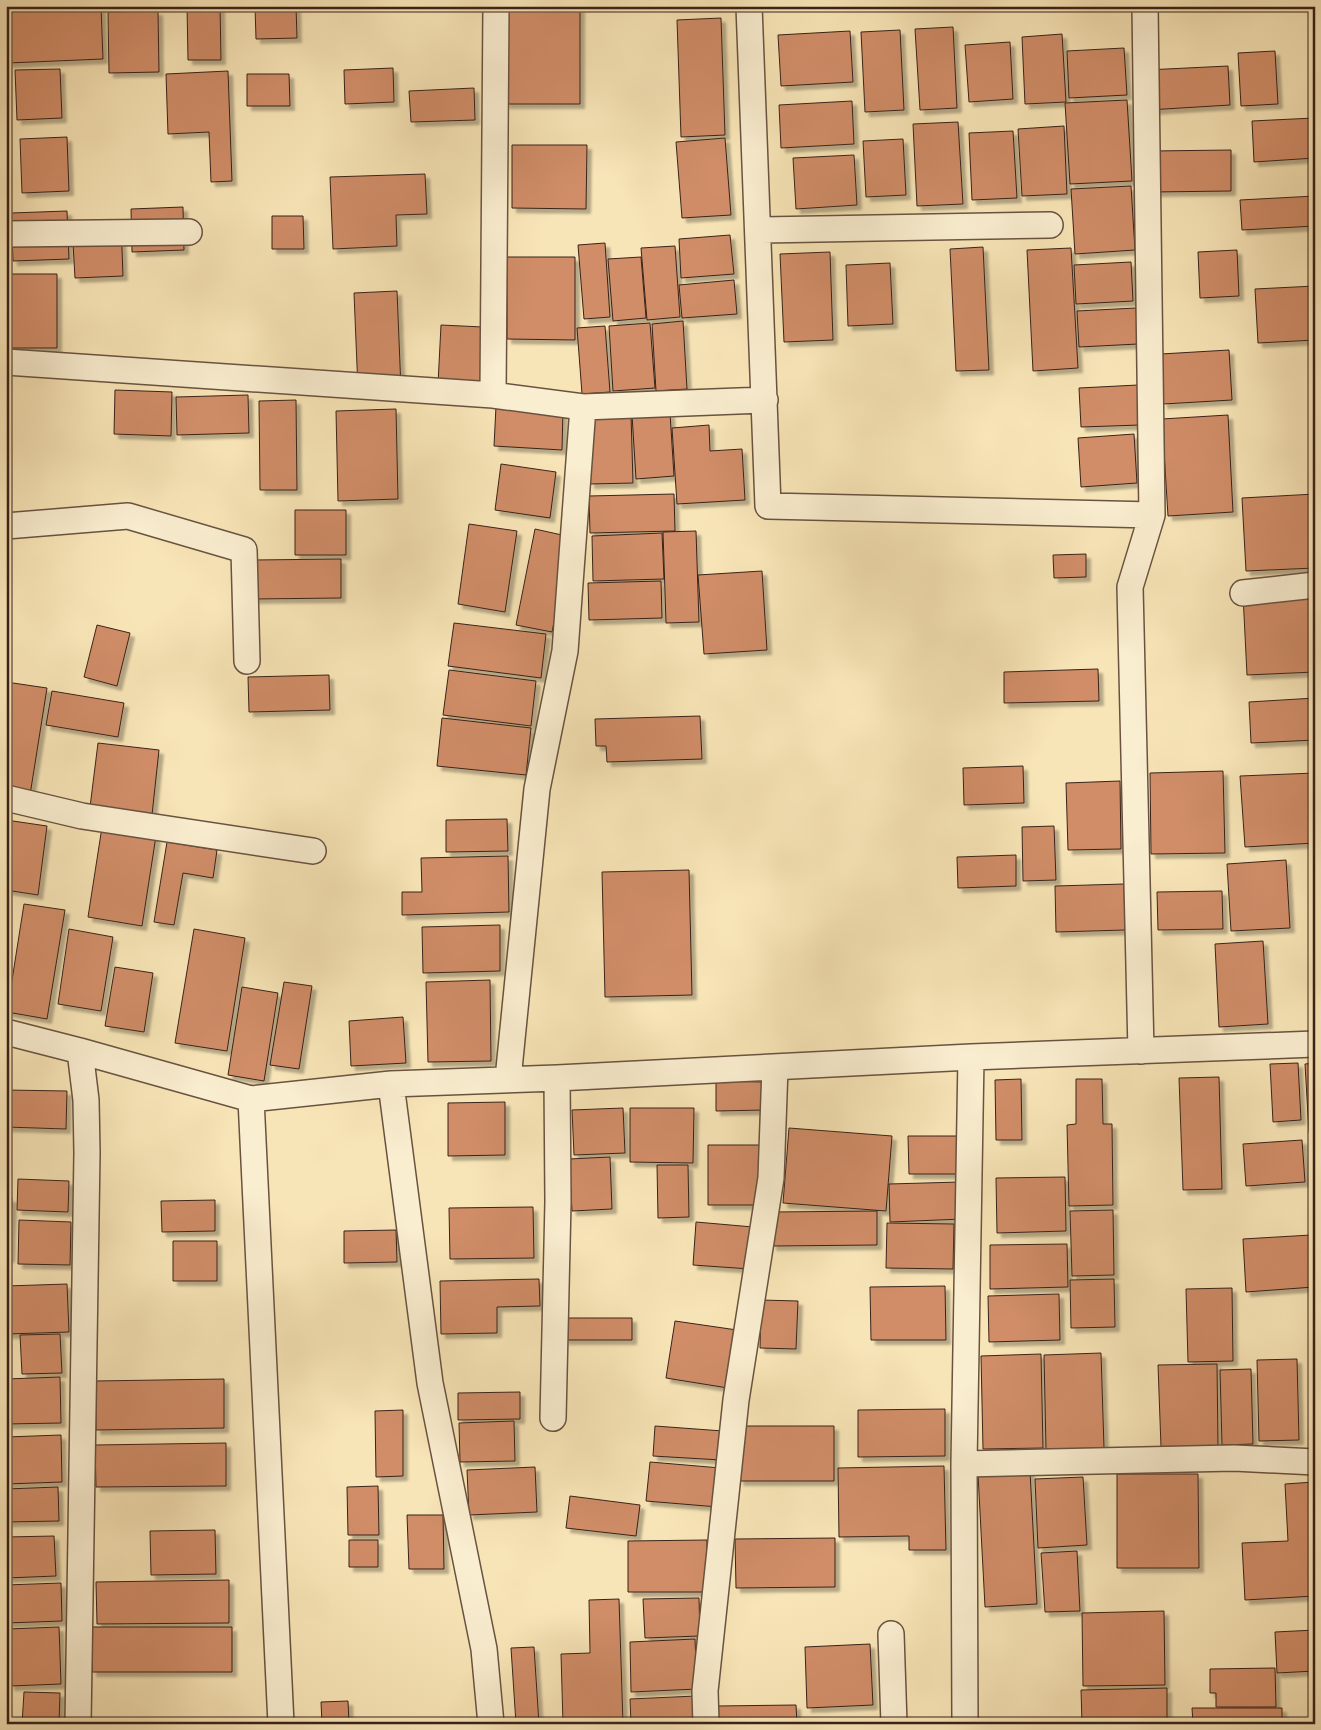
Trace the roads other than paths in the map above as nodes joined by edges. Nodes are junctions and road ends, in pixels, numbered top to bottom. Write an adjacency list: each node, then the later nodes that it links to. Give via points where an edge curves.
1 (496, 6): 9 (street)
2 (749, 6): 5 (street)
3 (1145, 6): 12 (street)
4 (1050, 225): 5 (street)
5 (758, 230): 10 (street)
6 (189, 232): 7 (street)
7 (6, 234)
8 (6, 362): 9 (street)
9 (493, 395): 11 (street)
10 (765, 400): 11 (street); 12 (street, via 768,506)
11 (583, 407): 26 (street, via 565,651 537,789)
12 (1152, 515): 22 (street, via 1130,587)
13 (6, 526): 16 (street, via 128,516 244,550)
14 (1315, 585): 15 (street)
15 (1243, 592)
16 (247, 662)
17 (6, 798): 18 (street, via 82,816)
18 (313, 851)
19 (6, 1032): 21 (street)
20 (1315, 1044): 22 (street)
21 (80, 1051): 28 (street); 33 (street, via 86,1100 87,1153)
22 (1141, 1051): 23 (street)
23 (971, 1057): 24 (street); 31 (street)
24 (775, 1068): 25 (street); 36 (street, via 771,1178 736,1400 705,1691)
25 (557, 1078): 26 (street); 29 (street)
26 (508, 1079): 27 (street)
27 (391, 1084): 28 (street); 35 (street, via 430,1383 484,1649)
28 (251, 1098): 34 (street)
29 (553, 1418)
30 (1315, 1462): 31 (street, via 1234,1458)
31 (964, 1464): 38 (street)
32 (891, 1634): 37 (street)
33 (78, 1724)
34 (281, 1724)
35 (491, 1724)
36 (706, 1724)
37 (894, 1724)
38 (965, 1724)

